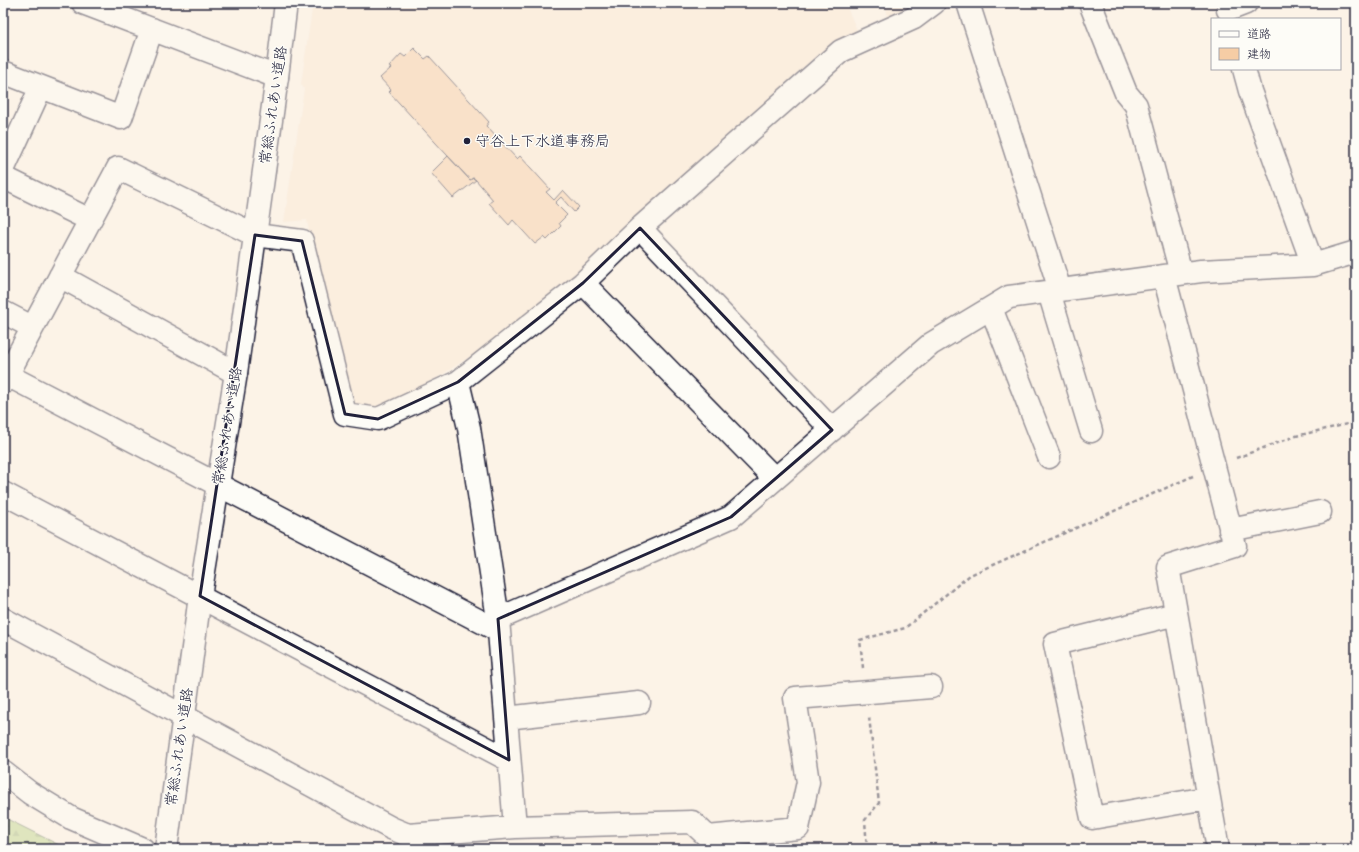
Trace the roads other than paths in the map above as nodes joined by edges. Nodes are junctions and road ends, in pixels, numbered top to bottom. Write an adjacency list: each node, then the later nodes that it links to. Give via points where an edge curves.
1 (83, 3): 6 (street)
2 (286, 3): 9 (street, 常総ふれあい道路)
3 (934, 3): 14 (street, via 914,18 841,51)
4 (968, 3): 21 (street)
5 (1090, 3): 18 (street, via 1126,93 1136,105)
6 (152, 29): 9 (street); 10 (street, via 121,118)
7 (1244, 70): 17 (street)
8 (3, 72): 10 (street)
9 (278, 77): 15 (street, 常総ふれあい道路)
10 (41, 87): 11 (street)
11 (3, 170)
12 (3, 177): 13 (street)
13 (90, 220): 15 (street, via 118,168); 19 (street)
14 (640, 228): 20 (street); 28 (street)
15 (255, 235): 25 (street, 常総ふれあい道路); 27 (street, via 302,241 344,414 378,419)
16 (1356, 252): 17 (street)
17 (1313, 265): 18 (street)
18 (1172, 275): 21 (street); 35 (street)
19 (60, 276): 24 (street); 25 (street)
20 (583, 283): 27 (street); 31 (street)
21 (1054, 291): 22 (street, via 1009,297); 29 (street)
22 (991, 308): 28 (street, via 931,344); 30 (street)
23 (3, 312): 24 (street)
24 (32, 328): 26 (street)
25 (236, 373): 32 (street, 常総ふれあい道路)
26 (5, 379): 32 (street)
27 (458, 382): 39 (street, via 469,428)
28 (832, 430): 31 (street)
29 (1091, 431)
30 (1049, 457)
31 (775, 479): 39 (street, via 731,517)
32 (217, 484): 36 (street, 常総ふれあい道路); 39 (street)
33 (3, 492): 36 (street)
34 (1320, 512): 35 (street)
35 (1230, 530): 37 (street, via 1235,546 1168,567)
36 (200, 596): 42 (street, 常総ふれあい道路); 44 (street)
37 (1176, 614): 46 (street); 46 (street, via 1054,644 1092,818)
38 (3, 619): 42 (street)
39 (498, 625): 43 (street)
40 (931, 688): 48 (street, via 795,698 808,782 798,828 708,837)
41 (640, 703): 43 (street)
42 (183, 716): 49 (street, via 391,828); 51 (street, 常総ふれあい道路)
43 (506, 718): 44 (street)
44 (509, 760): 47 (street)
45 (3, 772): 50 (street, via 30,793 71,818)
46 (1207, 798): 52 (street)
47 (515, 827): 48 (street, via 692,822); 49 (street)
48 (704, 841)
49 (408, 842)
50 (143, 849)
51 (166, 849)
52 (1218, 849)

